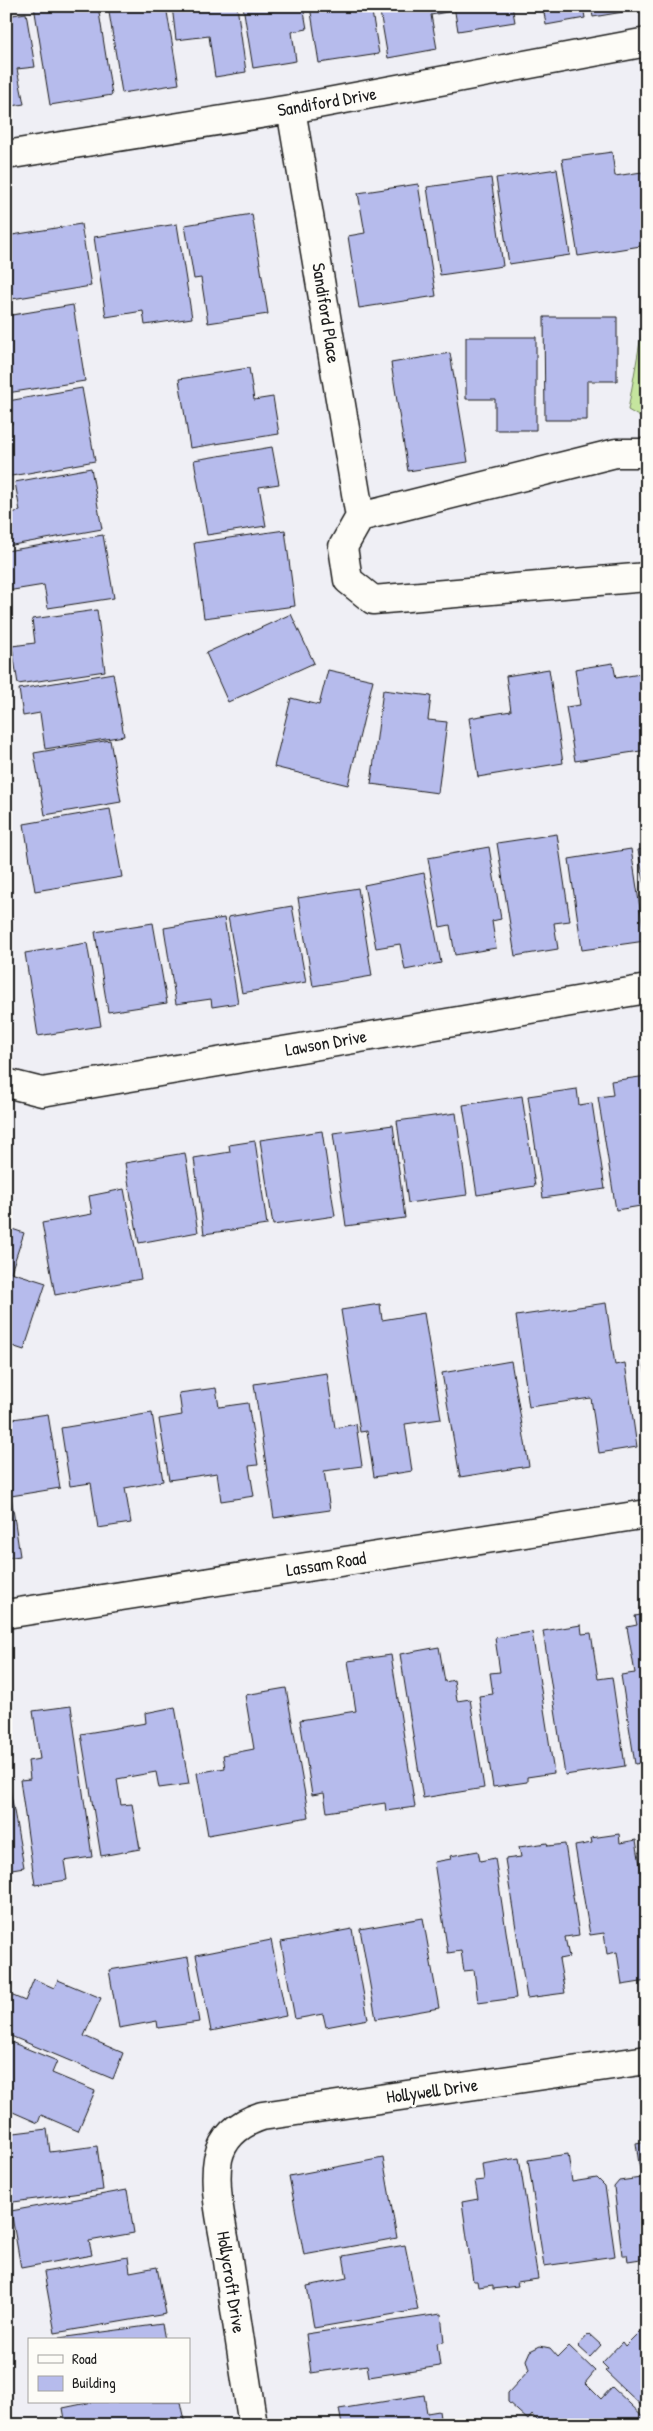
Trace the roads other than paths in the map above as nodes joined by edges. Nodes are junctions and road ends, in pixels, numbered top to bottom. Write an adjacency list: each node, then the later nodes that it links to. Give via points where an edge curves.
1 (647, 42): 2 (street, Sandiford Drive)
2 (291, 109): 3 (street, Sandiford Drive); 5 (street, Sandiford Place)
3 (6, 155)
4 (647, 453): 5 (street, via 616,453)
5 (360, 517): 6 (street, via 343,547 348,580 373,600)
6 (647, 577)
7 (647, 989): 8 (street, Lawson Drive, via 42,1092)
8 (6, 1083)
9 (647, 1514): 10 (street, Lassam Road)
10 (6, 1614)
11 (647, 2060): 12 (street, Hollywell Drive, via 262,2116 246,2121)
12 (225, 2140): 13 (street, Hollycroft Drive, via 218,2159 219,2201)
13 (253, 2425)

